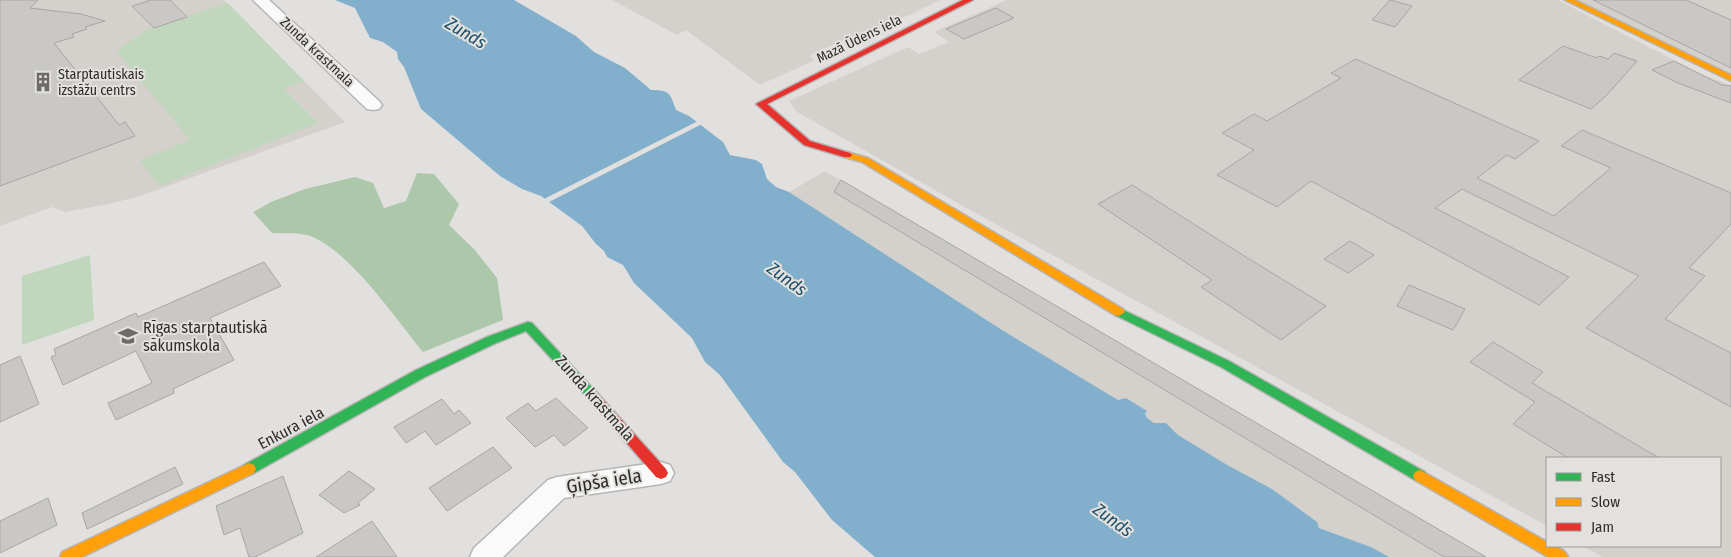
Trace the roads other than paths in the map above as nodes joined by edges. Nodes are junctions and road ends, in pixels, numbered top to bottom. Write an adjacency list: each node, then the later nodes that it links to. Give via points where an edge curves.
1 (260, 0): 5 (street, Zunda krastmala)
2 (969, 0): 10 (street, Mazā Ūdens iela, via 761,104 807,143 865,160 1132,320 1225,364)
3 (1569, 0): 4 (street)
4 (1731, 78)
5 (373, 105)
6 (528, 326): 7 (street, Zunda krastmala, via 619,422); 8 (street, Enkura iela, via 466,348 285,451)
7 (661, 473): 9 (street, Ģipša iela, via 557,488)
8 (67, 557)
9 (484, 557)
10 (1561, 557)

